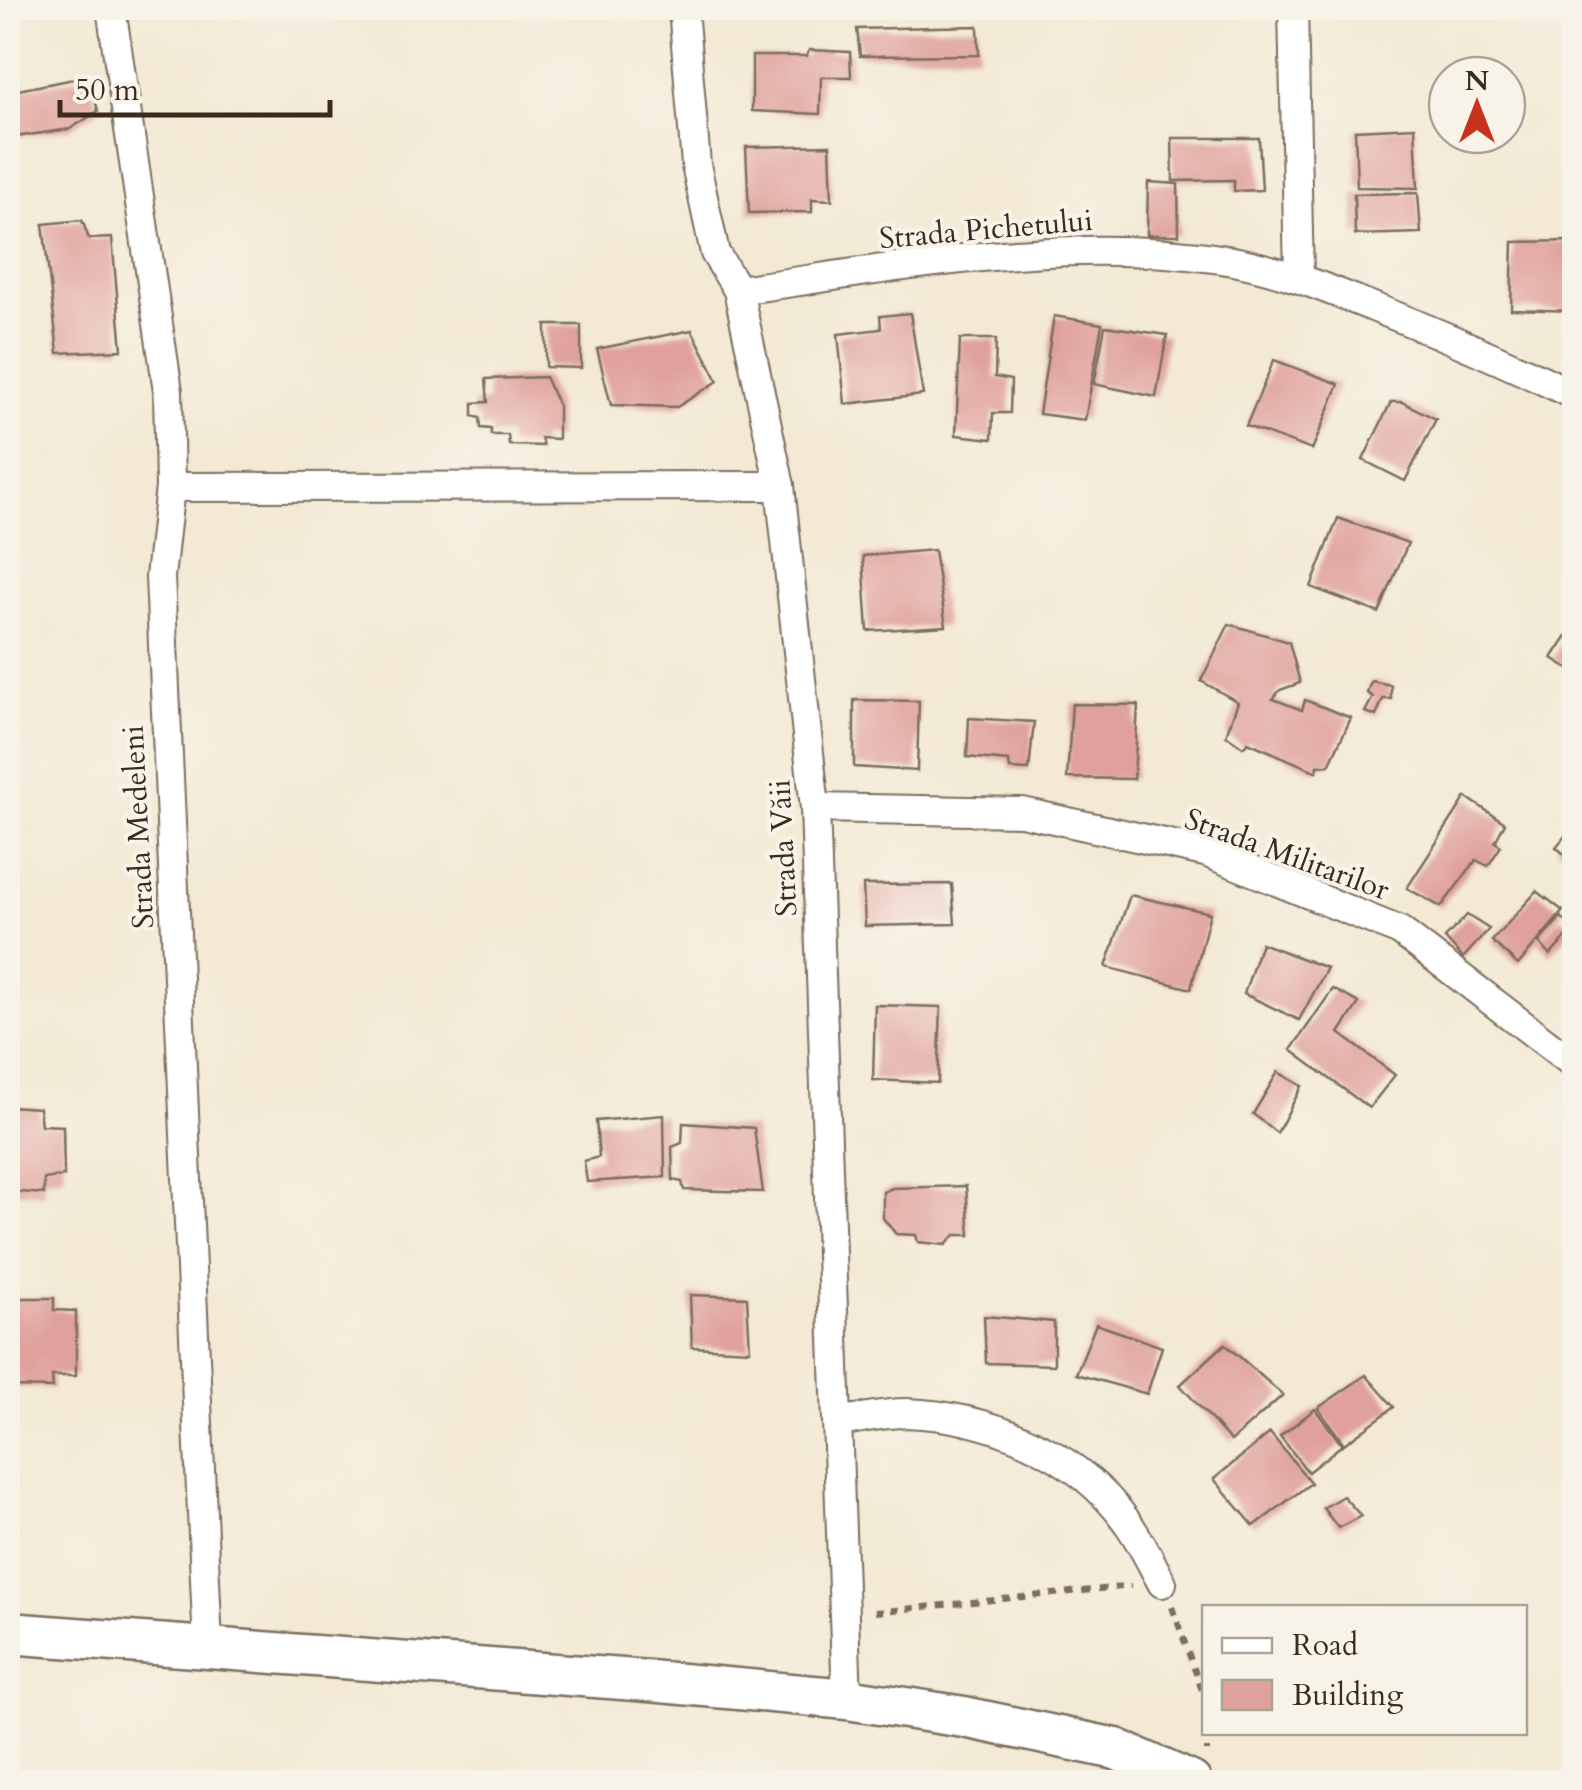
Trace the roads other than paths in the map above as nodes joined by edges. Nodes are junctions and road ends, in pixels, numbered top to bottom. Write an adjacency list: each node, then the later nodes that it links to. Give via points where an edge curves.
1 (111, 8): 8 (street, Strada Medeleni, via 168,391)
2 (683, 8): 5 (street, Strada Văii, via 696,165 714,253)
3 (1293, 8): 4 (street)
4 (1298, 278): 5 (street, Strada Pichetului, via 1222,259 1090,250 946,261); 6 (street, Strada Pichetului, via 1474,346)
5 (738, 290): 7 (street, Strada Văii)
6 (1574, 395)
7 (780, 486): 8 (street); 9 (street, Strada Văii)
8 (170, 487): 14 (street, Strada Medeleni, via 160,578)
9 (816, 808): 10 (street, Strada Militarilor, via 1022,812 1206,852 1400,931); 11 (street, Strada Văii)
10 (1574, 1064)
11 (837, 1422): 12 (street, via 919,1414 968,1420 1030,1442 1086,1478 1127,1521); 15 (street, Strada Văii)
12 (1162, 1583)
13 (8, 1632): 14 (main road)
14 (208, 1647): 15 (main road)
15 (846, 1699): 16 (main road, via 1116,1749)
16 (1191, 1782)

